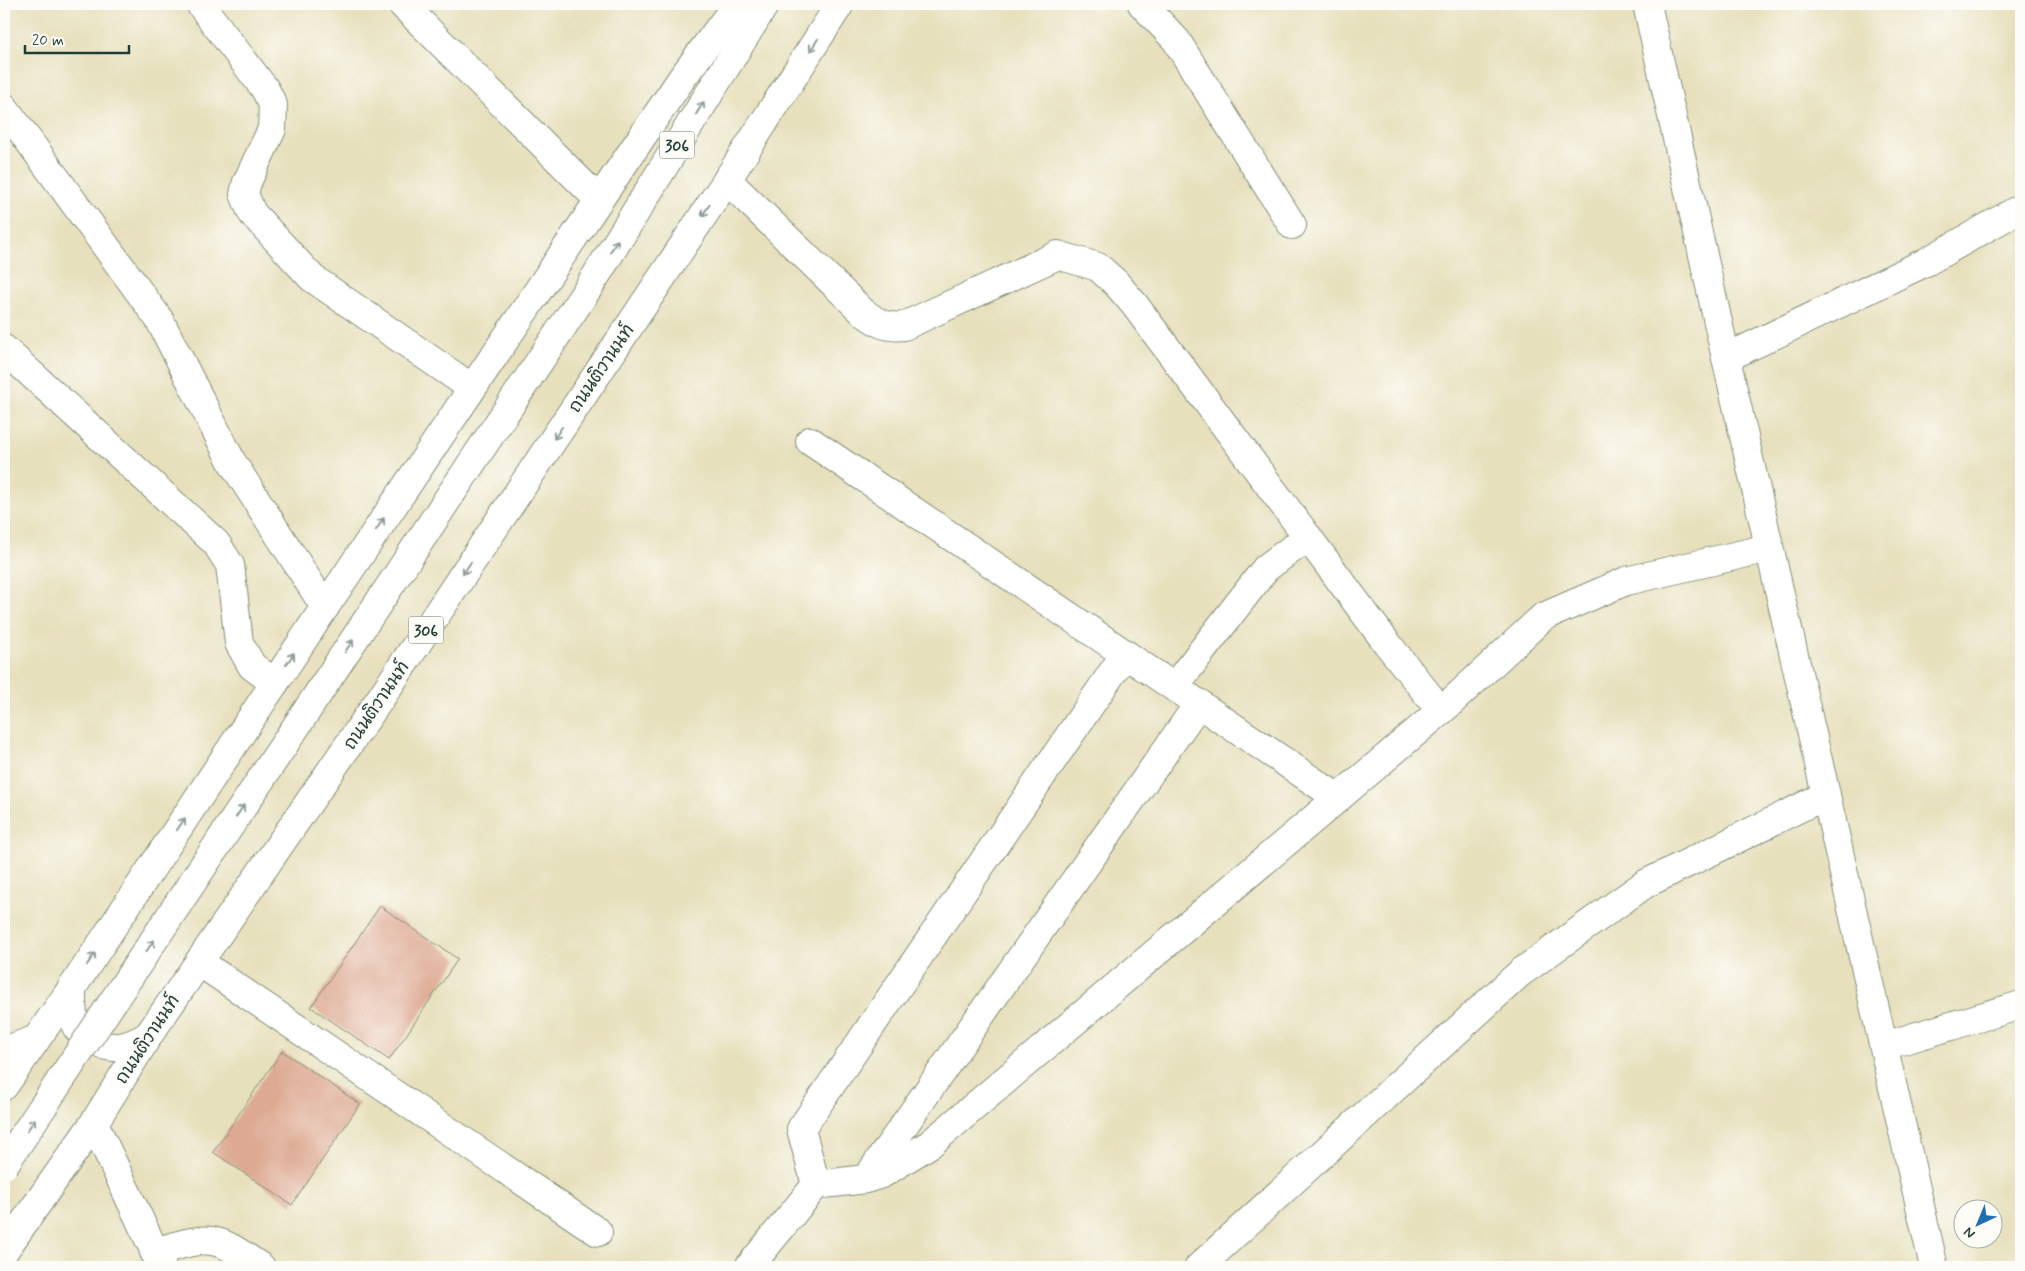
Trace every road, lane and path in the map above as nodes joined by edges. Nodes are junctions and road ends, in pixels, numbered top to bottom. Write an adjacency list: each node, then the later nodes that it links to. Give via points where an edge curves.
1 (200, 4): 15 (main road, via 265,88 273,105 272,129 244,194 252,213 312,278)
2 (402, 4): 10 (main road)
3 (737, 4): 10 (main road, 306)
4 (765, 4): 36 (main road, 306, one-way to 4, bridge, via 589,287)
5 (840, 4): 9 (main road, ถนนติวานนท์ / 306, one-way to 9)
6 (1142, 4): 12 (main road, via 1176,40)
7 (1647, 4): 14 (main road)
8 (4, 107): 19 (main road, via 159,319 232,462)
9 (727, 180): 17 (main road, via 864,312 891,327 904,326 1058,255 1098,267 1134,304); 27 (main road, ถนนติวานนท์ / 306, one-way to 27, via 378,702)
10 (599, 200): 15 (main road, 306)
11 (2021, 208): 14 (main road, via 1926,262)
12 (1292, 225)
13 (4, 349): 21 (main road, via 216,543 230,565 239,643 252,666)
14 (1726, 358): 18 (main road)
15 (472, 388): 19 (main road, 306, one-way to 15)
16 (810, 441): 20 (main road)
17 (1308, 537): 22 (main road, via 1266,568); 24 (main road)
18 (1769, 548): 24 (main road, via 1626,581 1543,618); 25 (main road)
19 (325, 607): 21 (main road, 306, one-way to 19)
20 (1125, 654): 22 (main road); 38 (main road, via 801,1129)
21 (275, 683): 28 (main road, 306, one-way to 21)
22 (1174, 687): 23 (main road)
23 (1199, 703): 26 (main road); 37 (main road)
24 (1441, 711): 26 (main road)
25 (1826, 795): 32 (main road); 44 (main road, via 1645,884 1520,973)
26 (1338, 798): 37 (main road, via 930,1144 882,1174)
27 (199, 962): 30 (main road, ถนนติวานนท์ / 306); 39 (main road)
28 (72, 988): 30 (main road, via 72,1012 77,1029 98,1044 115,1049); 31 (main road, 306)
29 (2021, 1005): 32 (main road)
30 (148, 1036): 35 (main road, ถนนติวานนท์ / 306)
31 (34, 1040): 33 (main road); 34 (main road, 306)
32 (1884, 1046): 45 (main road)
33 (4, 1051)
34 (4, 1086)
35 (94, 1123): 40 (main road, ถนนติวานนท์ / 306); 41 (main road)
36 (4, 1165)
37 (866, 1179): 38 (main road)
38 (816, 1185): 43 (main road)
39 (598, 1232)
40 (4, 1251)
41 (158, 1260): 42 (main road, via 201,1241 212,1241 228,1246)
42 (261, 1267)
43 (749, 1267)
44 (1200, 1267)
45 (1934, 1267)

